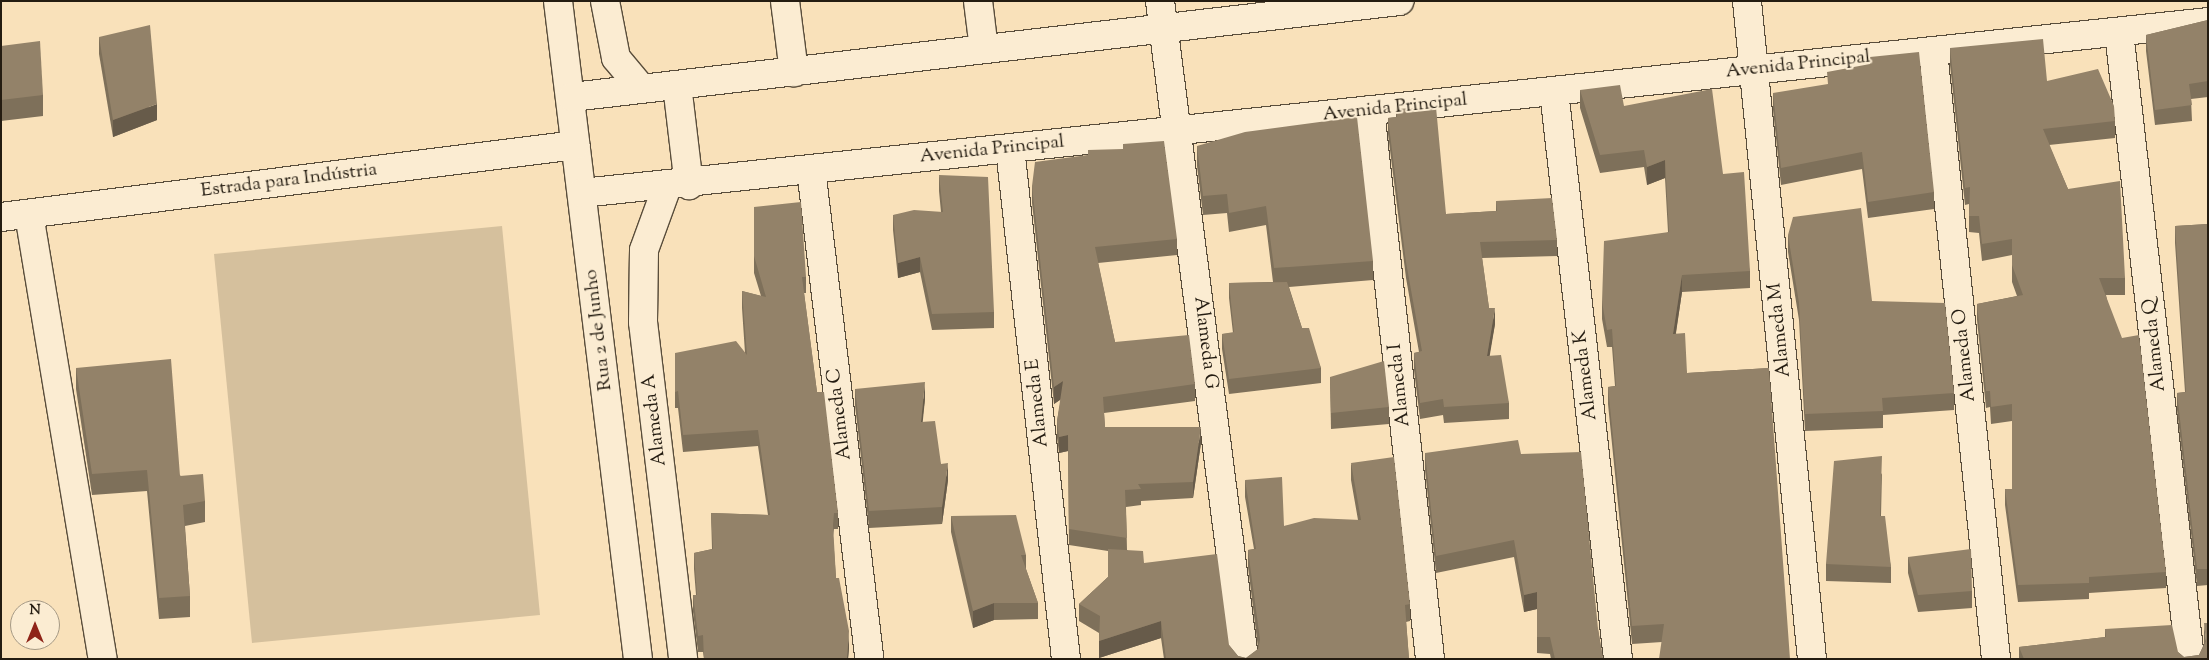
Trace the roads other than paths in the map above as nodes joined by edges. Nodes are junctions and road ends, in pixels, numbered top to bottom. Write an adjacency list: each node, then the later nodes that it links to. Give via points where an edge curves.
1 (558, 1): 19 (street, Rua 2 de Junho)
2 (605, 1): 17 (street, via 616,58)
3 (785, 1): 15 (street)
4 (978, 1): 12 (street)
5 (1160, 1): 10 (street, Alameda G)
6 (1399, 1): 8 (street)
7 (1747, 1): 14 (street, Alameda M)
8 (1359, 4): 10 (street)
9 (2208, 22): 11 (street, Avenida Principal)
10 (1163, 28): 12 (street); 21 (street, Alameda G)
11 (2119, 32): 13 (street, Avenida Principal); 39 (street, Alameda Q)
12 (984, 49): 15 (street)
13 (1933, 51): 14 (street, Avenida Principal); 38 (street, Alameda O)
14 (1755, 70): 18 (street, Avenida Principal); 37 (street, Alameda M)
15 (794, 72): 16 (street)
16 (677, 85): 17 (street); 25 (street)
17 (642, 89): 19 (street)
18 (1554, 91): 20 (street, Avenida Principal); 36 (street, Alameda K)
19 (572, 97): 22 (street, Rua 2 de Junho)
20 (1370, 110): 21 (street, Avenida Principal); 35 (street, Alameda I)
21 (1178, 130): 23 (street, Avenida Principal); 34 (street, Alameda G)
22 (576, 145): 26 (street, Rua 2 de Junho); 27 (street, Estrada para Indústria)
23 (1010, 148): 24 (street, Avenida Principal); 33 (street, Alameda E)
24 (811, 169): 25 (street, Avenida Principal); 32 (street, Alameda C)
25 (678, 185): 26 (street, Avenida Principal); 31 (street, Alameda A, via 644,250 643,322)
26 (582, 193): 30 (street, Rua 2 de Junho)
27 (29, 214): 28 (street, Estrada para Indústria); 29 (street)
28 (1, 217)
29 (103, 659)
30 (638, 659)
31 (683, 659)
32 (869, 659)
33 (1066, 659)
34 (1244, 659)
35 (1430, 659)
36 (1618, 659)
37 (1812, 659)
38 (1996, 659)
39 (2190, 659)

